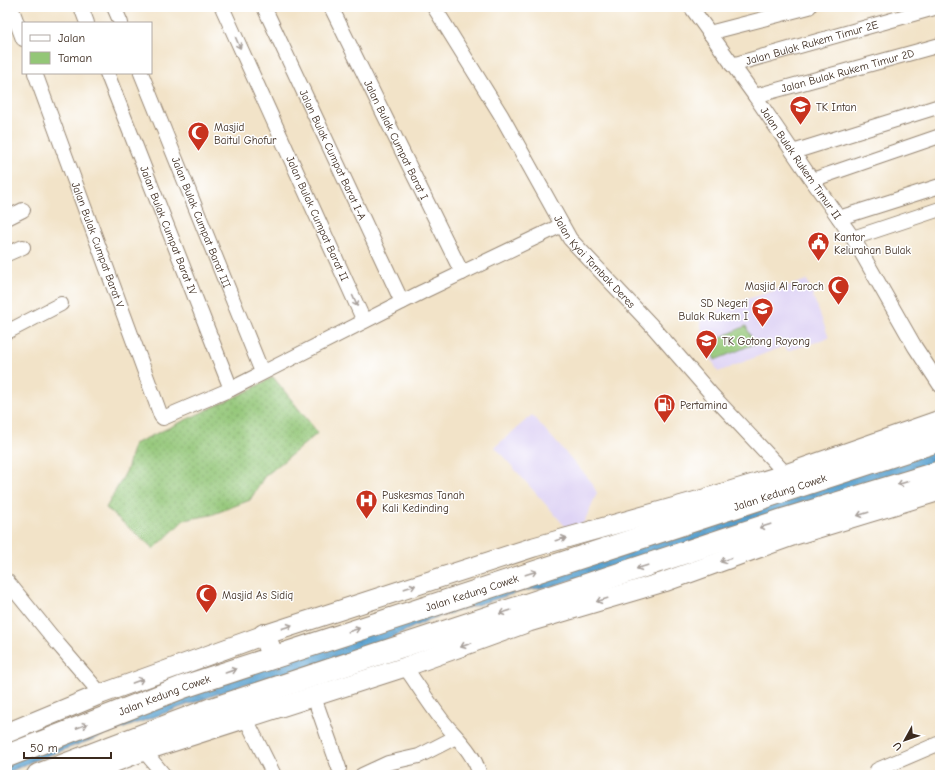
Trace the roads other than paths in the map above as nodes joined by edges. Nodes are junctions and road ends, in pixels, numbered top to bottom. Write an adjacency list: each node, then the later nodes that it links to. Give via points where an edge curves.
1 (11, 7): 14 (street)
2 (81, 7): 11 (street)
3 (114, 7): 12 (street)
4 (222, 7): 37 (street, Jalan Bulak Cumpat Barat II, one-way to 37)
5 (264, 7): 35 (street, Jalan Bulak Cumpat Barat I-A)
6 (331, 7): 34 (street, Jalan Bulak Cumpat Barat I)
7 (434, 7): 30 (street, Jalan Kyai Tambak Deres, via 501,115)
8 (691, 7): 13 (street, Jalan Bulak Rukem Timur II)
9 (809, 7): 13 (street)
10 (938, 7): 16 (street, Jalan Bulak Rukem Timur 2E)
11 (87, 22)
12 (121, 22)
13 (709, 33): 16 (street, Jalan Bulak Rukem Timur II)
14 (22, 36)
15 (940, 45): 20 (street, Jalan Bulak Rukem Timur 2D)
16 (732, 65): 20 (street, Jalan Bulak Rukem Timur II)
17 (36, 74): 41 (street, Jalan Bulak Cumpat Barat V, via 161,416 165,418)
18 (106, 74): 41 (street, Jalan Bulak Cumpat Barat IV)
19 (141, 74): 39 (street, Jalan Bulak Cumpat Barat III)
20 (755, 96): 23 (street, Jalan Bulak Rukem Timur II)
21 (940, 106): 23 (street)
22 (940, 136): 24 (street)
23 (793, 152): 24 (street, Jalan Bulak Rukem Timur II)
24 (812, 180): 29 (street, Jalan Bulak Rukem Timur II)
25 (940, 186): 29 (street)
26 (940, 209): 31 (street)
27 (23, 210): 28 (street)
28 (7, 218)
29 (839, 218): 31 (street, Jalan Bulak Rukem Timur II)
30 (562, 225): 34 (street); 45 (street, Jalan Kyai Tambak Deres, via 570,239)
31 (853, 238): 40 (street, Jalan Bulak Rukem Timur II, via 915,347)
32 (23, 247): 33 (street)
33 (7, 254)
34 (462, 273): 35 (street)
35 (402, 302): 37 (street)
36 (61, 304): 38 (street)
37 (364, 321): 39 (street)
38 (7, 332)
39 (262, 372): 41 (street)
40 (940, 385)
41 (231, 389)
42 (940, 420): 45 (main road, Jalan Kedung Cowek)
43 (940, 440): 45 (highway, Jalan Kedung Cowek)
44 (940, 472): 47 (highway, Jalan Kedung Cowek, one-way to 47)
45 (791, 480): 49 (highway, Jalan Kedung Cowek, one-way to 45); 50 (main road, Jalan Kedung Cowek, one-way to 45, via 534,547 704,499)
46 (940, 490): 47 (main road, Jalan Kedung Cowek, one-way to 47)
47 (789, 528): 49 (highway, Jalan Kedung Cowek, one-way to 49); 51 (main road, Jalan Kedung Cowek, one-way to 51, via 664,582 529,622)
48 (7, 581): 53 (street)
49 (421, 622): 51 (highway, Jalan Kedung Cowek); 51 (highway, Jalan Kedung Cowek)
50 (264, 635): 52 (highway); 53 (main road, Jalan Kedung Cowek, one-way to 50)
51 (396, 639): 52 (highway, Jalan Kedung Cowek, one-way to 51); 54 (main road, Jalan Kedung Cowek); 57 (street, via 441,719); 63 (highway, Jalan Kedung Cowek)
52 (273, 657): 60 (highway, Jalan Kedung Cowek, one-way to 52, via 183,687)
53 (101, 694): 56 (main road, Jalan Kedung Cowek)
54 (314, 697): 55 (main road, Jalan Kedung Cowek); 61 (street)
55 (246, 719): 59 (main road, Jalan Kedung Cowek); 66 (street)
56 (7, 733)
57 (456, 737): 67 (street, via 419,756 388,763); 68 (street, via 468,749)
58 (940, 743): 62 (street)
59 (144, 751): 64 (main road, Jalan Kedung Cowek); 65 (street)
60 (7, 756)
61 (339, 768)
62 (877, 770)
63 (38, 775)
64 (82, 775)
65 (164, 775)
66 (274, 775)
67 (362, 775)
68 (480, 775)

